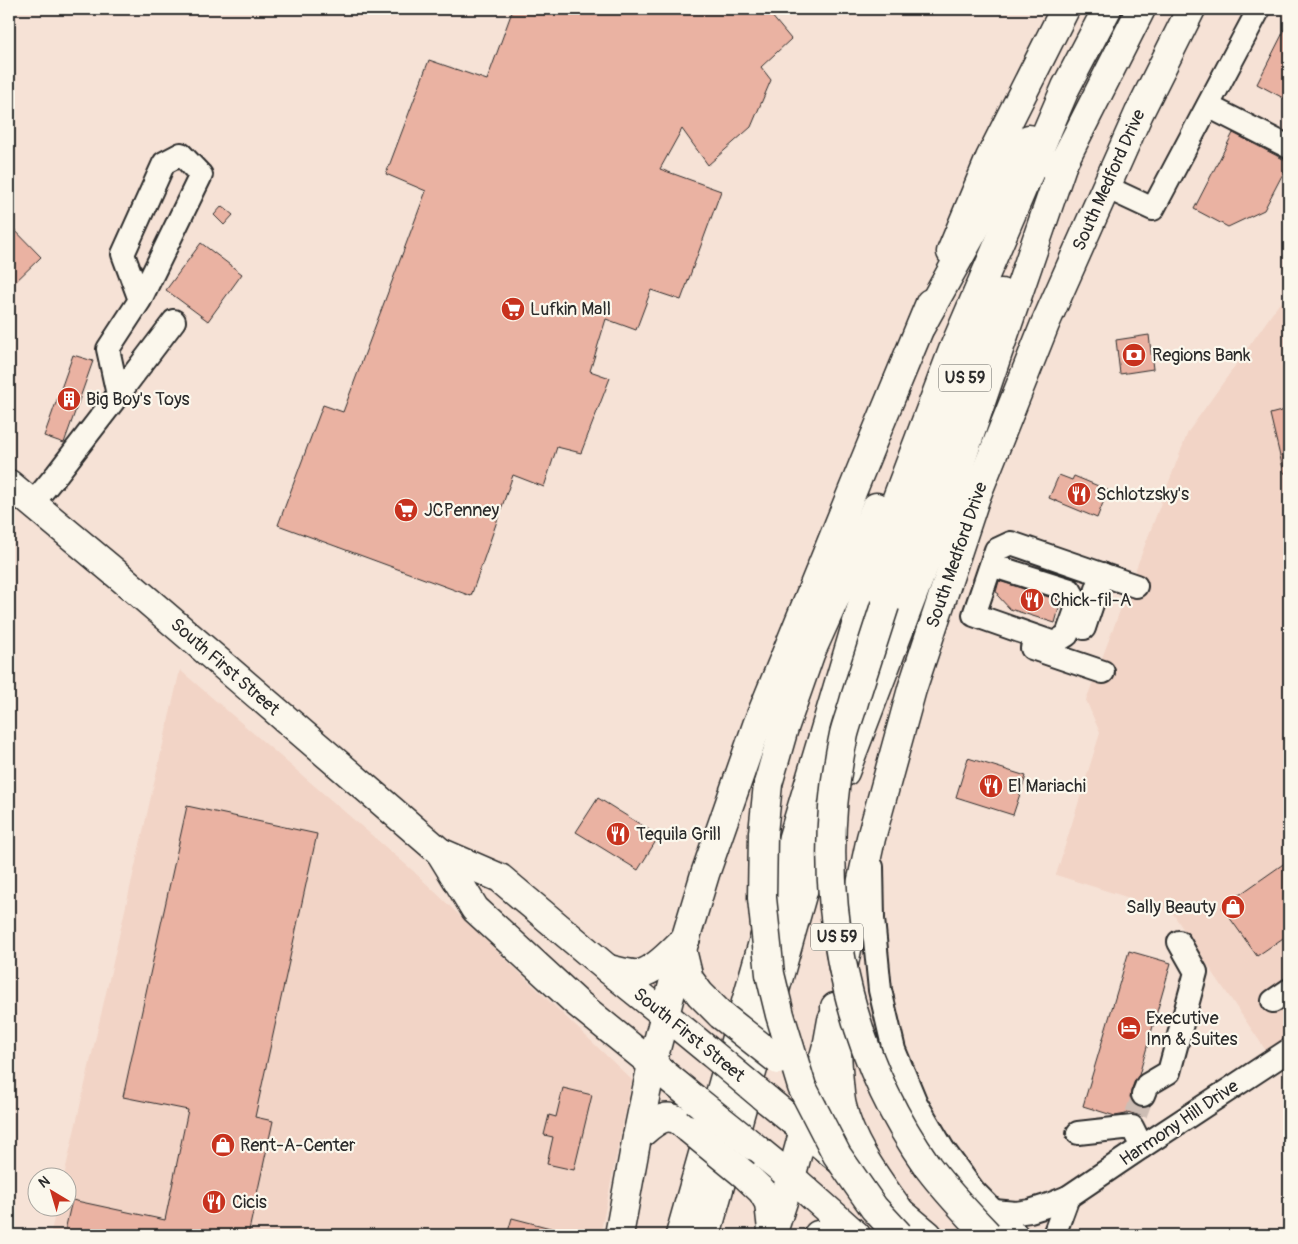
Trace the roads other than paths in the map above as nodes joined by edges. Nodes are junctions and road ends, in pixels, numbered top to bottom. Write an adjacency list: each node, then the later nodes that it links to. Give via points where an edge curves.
1 (1065, 9): 13 (main road, via 990,158)
2 (1107, 9): 6 (main road, US 59)
3 (1141, 9): 9 (main road, US 59)
4 (1191, 9): 10 (main road, South Medford Drive)
5 (1259, 9): 7 (street)
6 (1066, 87): 13 (main road, via 1018,154); 14 (main road, US 59)
7 (1208, 106): 8 (street); 10 (street, via 1153,209)
8 (1289, 147)
9 (1064, 160): 42 (main road, US 59, bridge, via 1003,288 965,379 885,604 844,734 834,797 831,870 837,934 864,1045 883,1090 929,1167 960,1205); 45 (main road, via 933,542 811,862)
10 (1106, 187): 24 (main road, South Medford Drive, via 1045,324 975,499 914,680)
11 (140, 300): 11 (street, via 201,175 181,154 164,163 123,254); 15 (street, via 108,350)
12 (174, 321): 15 (street)
13 (920, 326): 27 (main road, via 757,725)
14 (953, 350): 41 (main road, US 59, bridge, via 889,477 810,654 768,784 763,833 762,898 770,974 802,1087 837,1155 874,1208); 44 (main road, via 882,535)
15 (118, 395): 17 (street, via 57,474)
16 (9, 484): 17 (main road, South First Street)
17 (41, 511): 25 (main road, South First Street)
18 (991, 566): 19 (street, via 996,550 1011,543); 21 (street); 21 (street, via 1070,590 1078,604 1067,635 1054,643)
19 (1102, 574): 20 (street); 22 (street)
20 (1136, 586)
21 (974, 615): 22 (street, via 977,630)
22 (1072, 662): 23 (street)
23 (1103, 672)
24 (871, 838): 29 (main road, South Medford Drive); 42 (street, via 873,919 880,990 894,1050 916,1103)
25 (440, 852): 28 (main road, South First Street, via 500,878); 32 (main road, South First Street, via 476,909 576,1002)
26 (1179, 942): 34 (street, via 1196,972 1169,1072 1147,1085)
27 (684, 944): 28 (main road, via 654,968 640,974); 30 (main road); 33 (main road, bridge, via 689,979 721,1015 789,1068)
28 (608, 969): 30 (main road, South First Street)
29 (835, 1007): 33 (main road, South Medford Drive); 41 (main road, via 842,1106 850,1131)
30 (665, 1015): 32 (main road); 35 (main road, South First Street, bridge)
31 (1289, 1050): 38 (street, Harmony Hill Drive)
32 (652, 1064): 37 (main road); 39 (main road, South First Street, bridge)
33 (820, 1068): 35 (main road, South Medford Drive)
34 (1137, 1112): 36 (street); 38 (street)
35 (804, 1130): 39 (main road, South Medford Drive); 41 (main road, South First Street)
36 (1078, 1133)
37 (637, 1137): 43 (main road); 46 (main road, bridge, via 658,1120 670,1117 679,1121 762,1191 769,1203)
38 (1142, 1147): 40 (street, Harmony Hill Drive)
39 (791, 1177): 46 (main road, South Medford Drive); 49 (main road, South First Street)
40 (1068, 1197): 42 (street, Harmony Hill Drive); 52 (street)
41 (899, 1223): 50 (main road, South First Street)
42 (991, 1223): 51 (street)
43 (619, 1235)
44 (680, 1235)
45 (706, 1235)
46 (772, 1235)
47 (818, 1235): 48 (main road)
48 (839, 1235)
49 (856, 1235)
50 (928, 1235)
51 (1017, 1235)
52 (1054, 1235)

